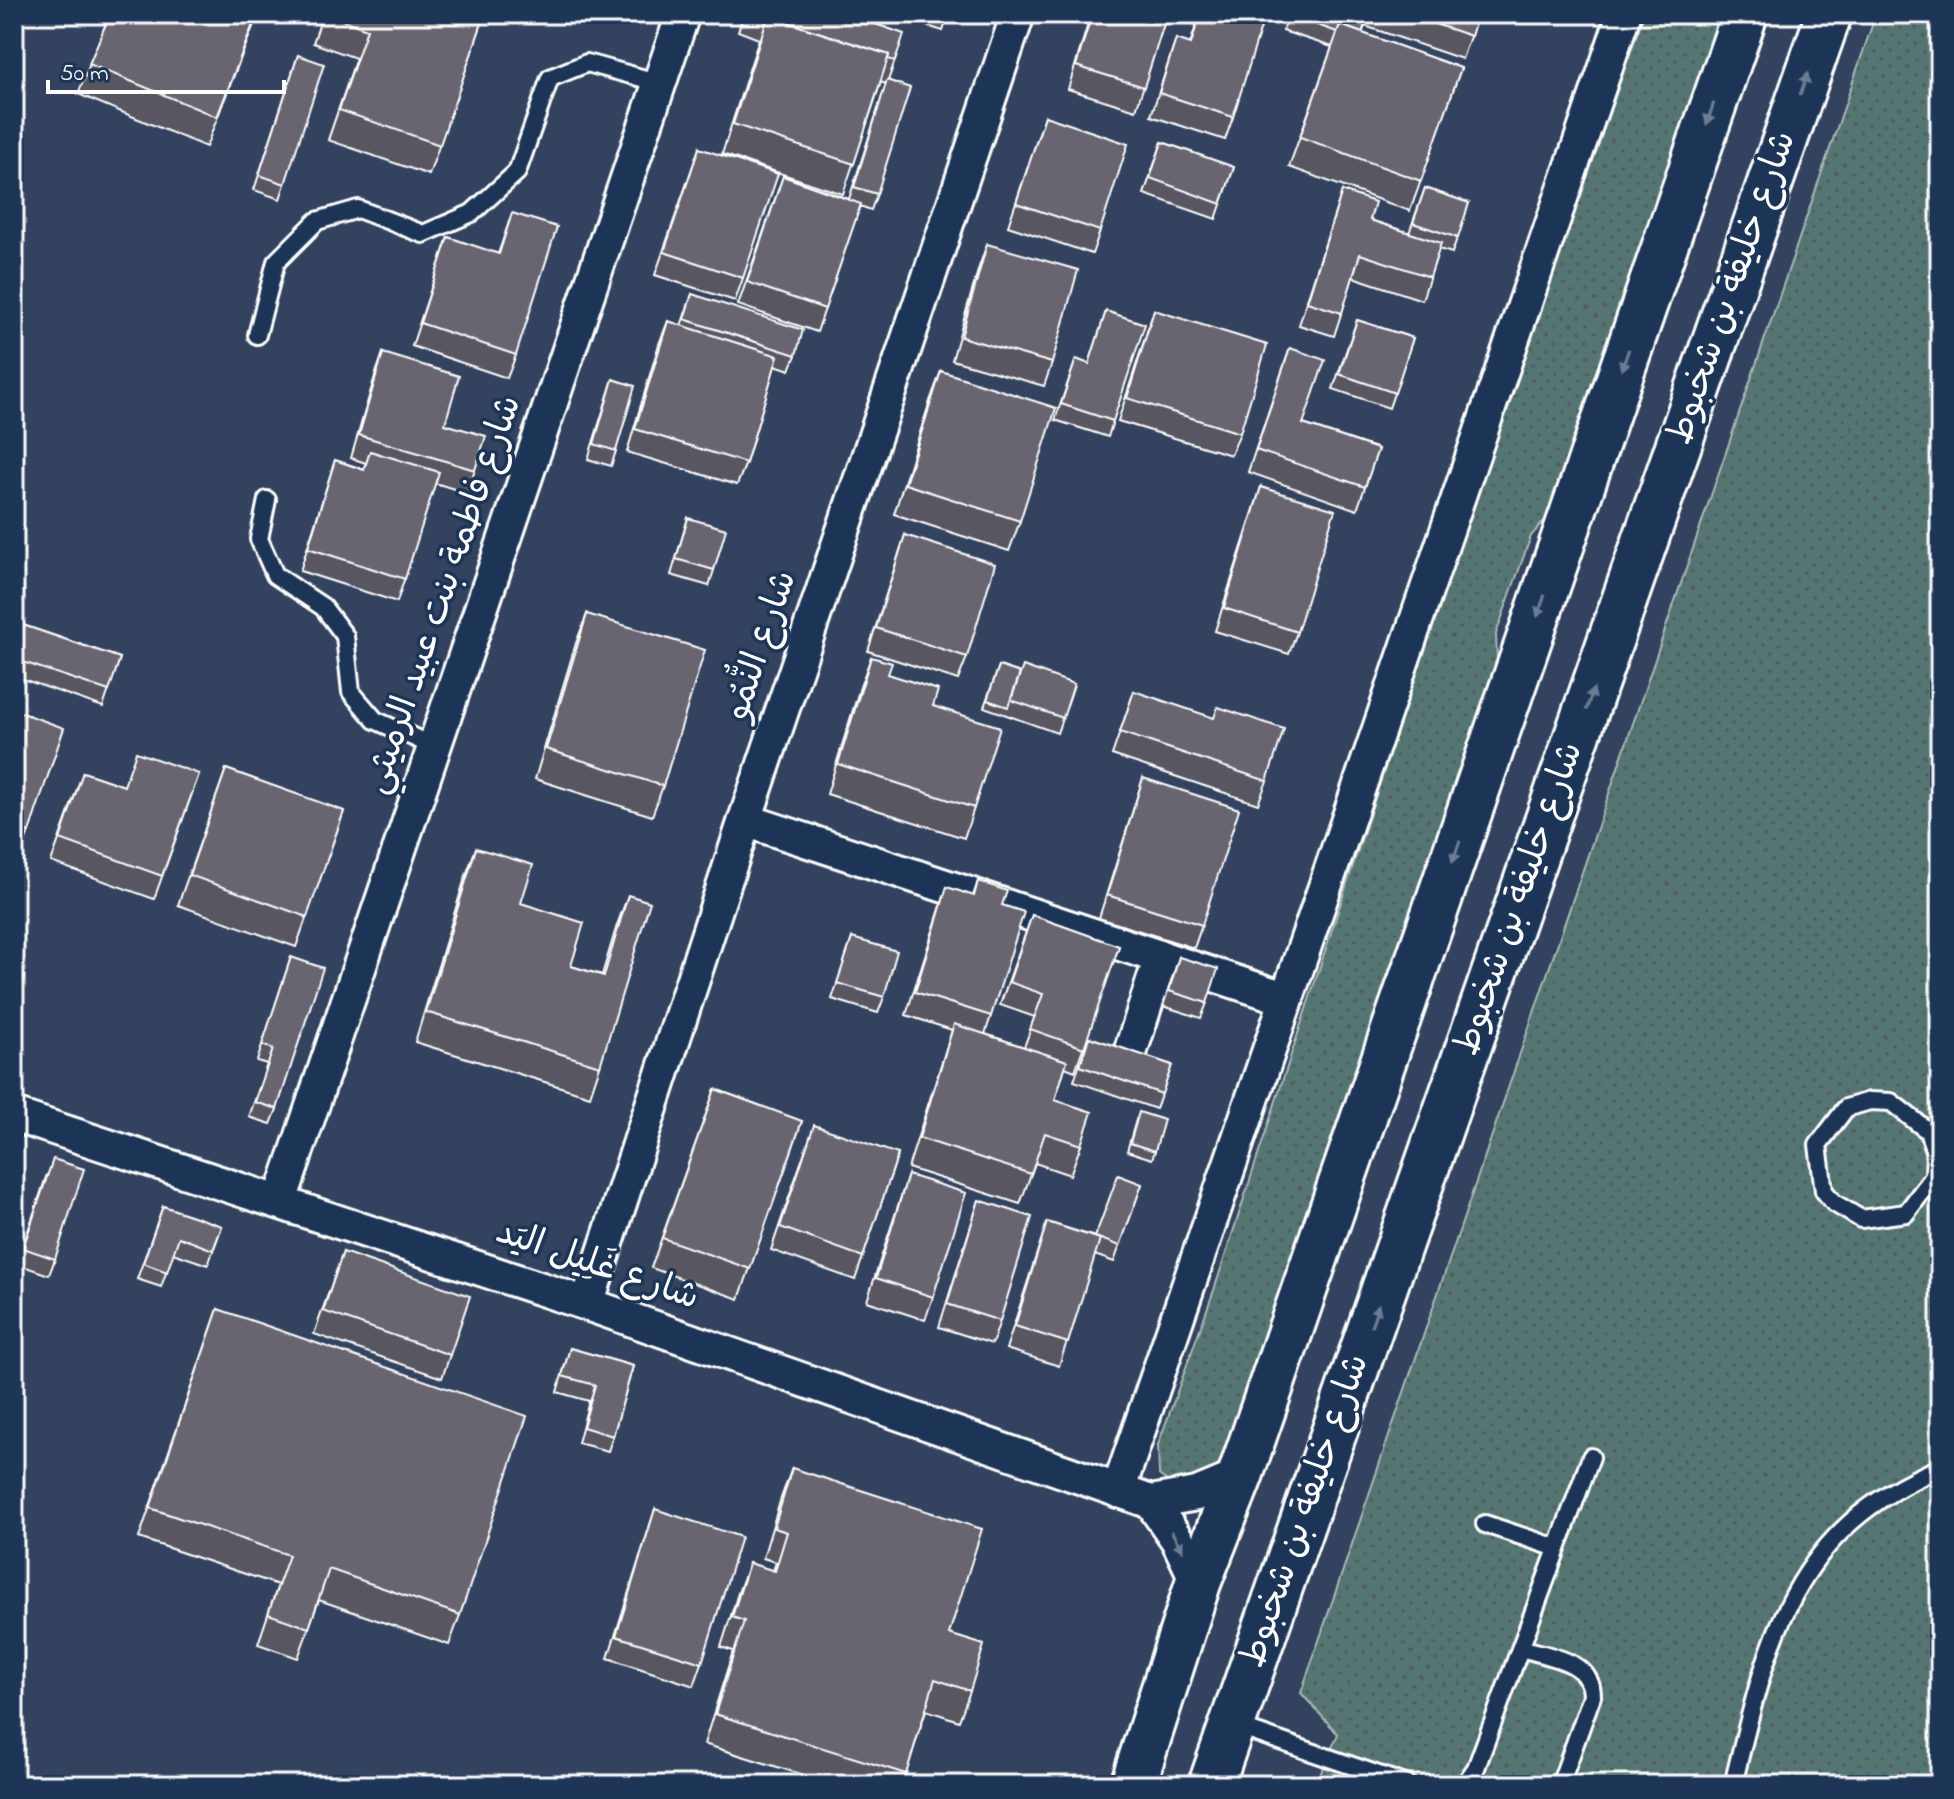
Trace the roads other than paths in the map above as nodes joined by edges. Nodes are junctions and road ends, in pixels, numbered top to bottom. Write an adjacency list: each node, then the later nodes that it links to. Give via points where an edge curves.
1 (683, 14): 6 (street, شارع فاطمة بنت عبيد الرميثي)
2 (1018, 14): 10 (street, شارع النُّمُو)
3 (1624, 14): 12 (street)
4 (1745, 14): 20 (main road, شارع خليفة بن شخبوط, one-way to 20)
5 (1829, 14): 27 (main road, شارع خليفة بن شخبوط, one-way to 5)
6 (660, 83): 7 (lane, via 587,63 550,78 517,172 472,213 423,234 358,209 317,221 276,262); 9 (street, شارع فاطمة بنت عبيد الرميثي)
7 (257, 335)
8 (267, 500): 9 (lane, via 259,539 275,575 323,607 345,636 351,692 375,720)
9 (435, 747): 16 (street, شارع فاطمة بنت عبيد الرميثي)
10 (745, 820): 11 (street); 17 (street, شارع النُّمُو)
11 (1161, 957): 12 (street); 13 (street)
12 (1287, 999): 21 (street)
13 (1131, 1050)
14 (14, 1115): 16 (street, شارع غَلِيل اليَد)
15 (1937, 1177): 15 (lane, via 1906,1213 1861,1219 1824,1191 1818,1145 1846,1108 1891,1102 1928,1131)
16 (280, 1201): 17 (street, شارع غَلِيل اليَد)
17 (587, 1304): 21 (street, شارع غَلِيل اليَد)
18 (1591, 1457): 24 (lane)
19 (1940, 1468): 33 (lane, via 1861,1513 1834,1536 1809,1571 1769,1648)
20 (1240, 1476): 22 (street, شارع غَلِيل اليَد, via 1197,1494); 25 (main road, شارع خليفة بن شخبوط)
21 (1118, 1491): 22 (street, شارع غَلِيل اليَد)
22 (1151, 1502): 25 (street, one-way to 25)
23 (1485, 1524): 24 (lane)
24 (1557, 1548): 26 (lane)
25 (1198, 1583): 28 (main road, شارع خليفة بن شخبوط)
26 (1521, 1648): 31 (lane, via 1476,1768); 32 (lane, via 1579,1667 1592,1687)
27 (1232, 1725): 29 (main road, شارع خليفة بن شخبوط); 30 (lane)
28 (1133, 1785)
29 (1211, 1785)
30 (1408, 1785)
31 (1464, 1785)
32 (1560, 1785)
33 (1733, 1785)

